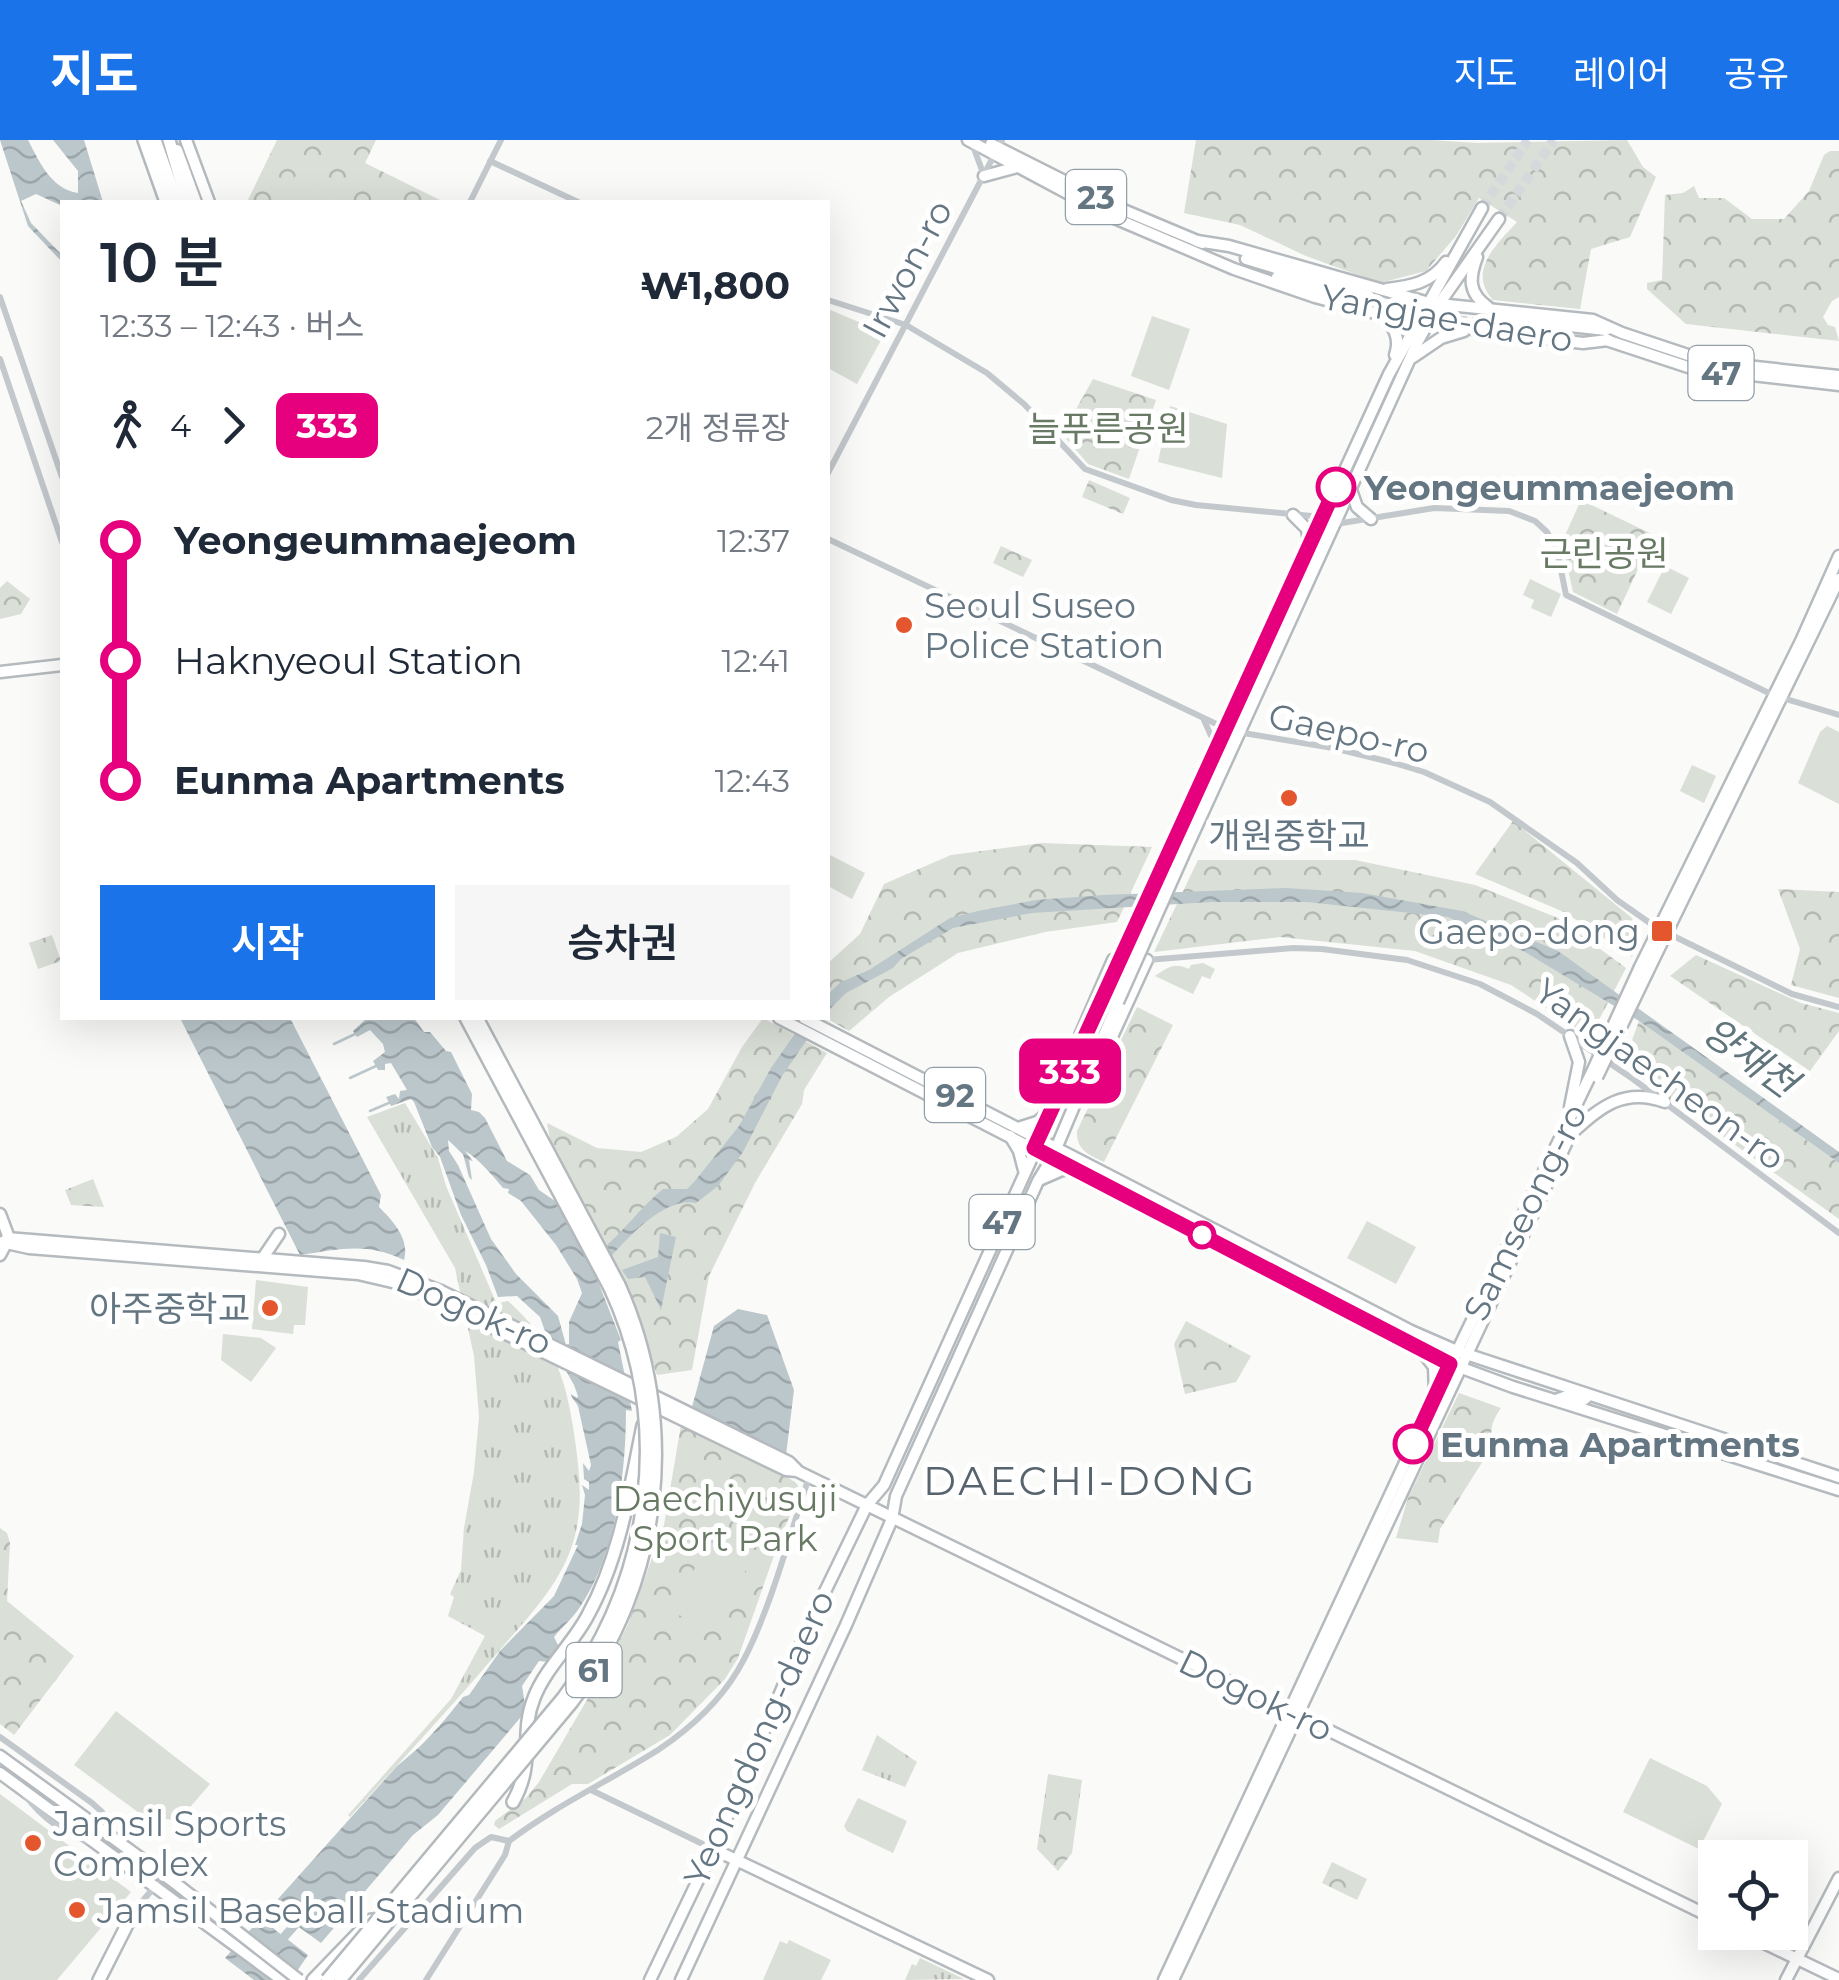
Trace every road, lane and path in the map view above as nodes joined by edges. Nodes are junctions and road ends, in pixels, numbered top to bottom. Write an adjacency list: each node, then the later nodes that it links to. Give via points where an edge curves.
1 (144, 140): 11 (highway)
2 (155, 140): 12 (highway)
3 (171, 140): 13 (highway); 14 (main road)
4 (186, 140): 15 (main road)
5 (501, 140): 8 (street)
6 (974, 141): 7 (main road, Yangjae-daero / 23); 10 (street)
7 (998, 147): 9 (main road, Yangjae-daero / 23); 10 (street, Irwon-ro); 21 (main road, Yangjae-daero / 23)
8 (490, 161): 16 (street); 17 (street)
9 (1020, 167): 10 (main road); 23 (main road, Yangjae-daero / 23)
10 (984, 176): 30 (street, Irwon-ro)
11 (165, 200)
12 (176, 200)
13 (186, 200)
14 (195, 200)
15 (208, 200)
16 (471, 200)
17 (574, 200)
18 (1482, 208): 20 (main road)
19 (1499, 219): 22 (main road)
20 (1469, 228): 24 (main road, via 1434,276); 27 (main road)
21 (1196, 241): 23 (main road, Yangjae-daero, via 1366,299); 24 (main road, Yangjae-daero / 23)
22 (1483, 242): 27 (main road); 29 (main road, via 1470,283)
23 (1176, 246): 28 (main road, Yangjae-daero / 23)
24 (1384, 289): 27 (main road, Yangjae-daero / 23)
25 (0, 297): 37 (street)
26 (830, 301): 30 (street)
27 (1431, 307): 28 (main road, Yangjae-daero); 29 (main road, Yangjae-daero / 47); 29 (main road, Yangjae-daero, via 1456,326); 32 (main road, Yeongdong-daero); 33 (main road, Yeongdong-daero / 47)
28 (1379, 314): 33 (main road, via 1398,343)
29 (1484, 320): 32 (main road, 47); 34 (main road, Yangjae-daero / 47, via 1593,320 1709,362); 35 (main road, Yangjae-daero / 47, via 1582,342 1608,340 1691,368)
30 (906, 324): 36 (street, Irwon-ro); 39 (street, via 987,372 1086,470 1171,500)
31 (0, 359): 42 (street)
32 (1410, 360): 38 (main road, Yeongdong-daero / 47)
33 (1389, 374): 40 (main road, Yeongdong-daero / 47)
34 (1839, 376)
35 (1839, 384)
36 (830, 470)
37 (60, 471)
38 (1351, 490): 40 (main road, Yeongdong-daero / 47); 41 (main road)
39 (1292, 515): 40 (street); 44 (main road, via 1307,529)
40 (1329, 519): 41 (street); 44 (main road, Yeongdong-daero / 47); 53 (main road, Yeongdong-daero / 47)
41 (1371, 519): 49 (street, via 1434,508 1523,515 1554,542 1566,595)
42 (60, 536)
43 (830, 540): 51 (street, Gaepo-ro)
44 (1309, 545): 52 (main road, Yeongdong-daero / 47)
45 (1839, 556): 49 (main road, Samseong-ro)
46 (1839, 579): 49 (main road, Samseong-ro)
47 (60, 667): 48 (main road)
48 (0, 672)
49 (1777, 696): 50 (street); 55 (main road, Samseong-ro)
50 (1839, 715)
51 (1203, 718): 52 (street, Gaepo-ro); 54 (street)
52 (1224, 728): 53 (street, Gaepo-ro); 54 (main road, Yeongdong-daero / 47)
53 (1238, 733): 55 (street, Gaepo-ro, via 1394,762 1490,802); 66 (main road, Yeongdong-daero / 47, bridge)
54 (1212, 755): 64 (main road, Yeongdong-daero / 47, bridge)
55 (1662, 930): 57 (street, Gaepo-ro, via 1792,994); 69 (main road, Samseong-ro, bridge)
56 (1147, 960): 62 (street, Yangjaecheon-ro, via 1293,948 1400,958 1496,991); 64 (main road, via 1113,960); 66 (main road)
57 (1839, 1007)
58 (467, 1020): 91 (highway, 61, bridge, via 617,1304)
59 (478, 1020): 130 (highway, 61, bridge, via 632,1315 653,1400 656,1495 635,1581 588,1680)
60 (785, 1020): 63 (main road, 92)
61 (807, 1020): 63 (main road, 92)
62 (1570, 1036): 65 (street, Yangjaecheon-ro); 69 (main road, via 1579,1062)
63 (850, 1047): 68 (main road, 92)
64 (1059, 1094): 67 (main road, Yeongdong-daero / 47)
65 (1665, 1102): 69 (main road, via 1615,1099); 76 (street, Yangjaecheon-ro)
66 (1074, 1106): 71 (main road, Yeongdong-daero / 47)
67 (1053, 1109): 68 (main road); 70 (main road, Yeongdong-daero / 47)
68 (1014, 1131): 70 (main road, 92); 73 (main road)
69 (1568, 1132): 86 (main road, Samseong-ro)
70 (1036, 1143): 71 (main road, 92); 73 (main road, Yeongdong-daero / 47)
71 (1054, 1152): 72 (main road, 92); 74 (main road, Yeongdong-daero / 47); 86 (main road, 92)
72 (1074, 1169): 74 (main road); 85 (main road, 92)
73 (1025, 1175): 83 (main road, Yeongdong-daero / 47)
74 (1038, 1181): 84 (main road, Yeongdong-daero / 47)
75 (0, 1214): 78 (main road)
76 (1839, 1233)
77 (280, 1234): 81 (main road)
78 (4, 1240): 79 (main road, Dogok-ro); 80 (main road); 81 (main road, Dogok-ro)
79 (29, 1248): 80 (main road); 82 (main road, Dogok-ro, via 378,1277)
80 (0, 1258)
81 (262, 1259): 82 (main road, Dogok-ro, via 388,1271)
82 (441, 1296): 95 (main road, Dogok-ro, bridge, via 790,1462)
83 (968, 1296): 84 (main road); 97 (main road, Yeongdong-daero / 47, via 884,1485)
84 (974, 1323): 98 (main road, Yeongdong-daero / 47, via 896,1496)
85 (1416, 1346): 87 (main road, 92); 90 (main road, via 1434,1367)
86 (1461, 1353): 87 (main road, Samseong-ro); 88 (main road, 92)
87 (1455, 1366): 89 (main road, 92); 90 (main road, Samseong-ro); 99 (main road, Samseong-ro)
88 (1583, 1393): 89 (main road, via 1582,1401); 93 (main road, 92)
89 (1556, 1401): 92 (main road, 92)
90 (1429, 1410): 99 (main road, Samseong-ro)
91 (645, 1416): 106 (highway, bridge, via 610,1570 533,1699 527,1771); 117 (highway, 61, bridge, via 642,1515 626,1580 598,1644 563,1698)
92 (1626, 1422): 93 (main road, via 1628,1416 1672,1430); 96 (main road, 92)
93 (1688, 1428): 94 (main road, 92)
94 (1839, 1476)
95 (809, 1477): 97 (main road, Dogok-ro); 103 (street, via 738,1670 680,1734)
96 (1839, 1490)
97 (866, 1504): 98 (main road, Dogok-ro); 109 (main road, Yeongdong-daero / 47)
98 (892, 1519): 99 (main road, Dogok-ro); 110 (main road, Yeongdong-daero / 47)
99 (1292, 1714): 119 (main road, Dogok-ro); 121 (main road, Samseong-ro)
100 (0, 1737): 108 (street, via 102,1812)
101 (0, 1756): 108 (main road)
102 (0, 1773): 108 (main road)
103 (608, 1780): 104 (street); 105 (street)
104 (591, 1790): 105 (street); 107 (street)
105 (606, 1797): 109 (street)
106 (513, 1802)
107 (508, 1841): 131 (street, via 491,1837 476,1848); 132 (street)
108 (109, 1847): 112 (main road, via 135,1854); 114 (main road)
109 (713, 1848): 110 (main road); 113 (main road, Yeongdong-daero / 47)
110 (736, 1860): 115 (main road, Yeongdong-daero / 47); 135 (main road)
111 (1839, 1878): 123 (main road)
112 (169, 1884): 114 (main road); 126 (main road); 127 (main road, bridge)
113 (695, 1884): 115 (main road, via 710,1883); 116 (main road, Yeongdong-daero / 47)
114 (156, 1885): 118 (street)
115 (717, 1898): 120 (main road, Yeongdong-daero / 47)
116 (686, 1901): 120 (main road); 133 (main road, Yeongdong-daero / 47)
117 (394, 1902): 128 (highway, bridge); 129 (highway, 61, bridge)
118 (134, 1911): 125 (highway)
119 (1698, 1912)
120 (710, 1913): 134 (main road, Yeongdong-daero / 47)
121 (1197, 1917): 136 (main road, Samseong-ro); 137 (main road, Samseong-ro)
122 (1777, 1950): 123 (main road)
123 (1796, 1960): 124 (main road); 138 (main road)
124 (1839, 1979)
125 (99, 1980)
126 (282, 1980)
127 (299, 1980)
128 (313, 1980)
129 (324, 1980)
130 (340, 1980)
131 (359, 1980)
132 (426, 1980)
133 (650, 1980)
134 (681, 1980)
135 (988, 1980)
136 (1164, 1980)
137 (1173, 1980)
138 (1786, 1980)

